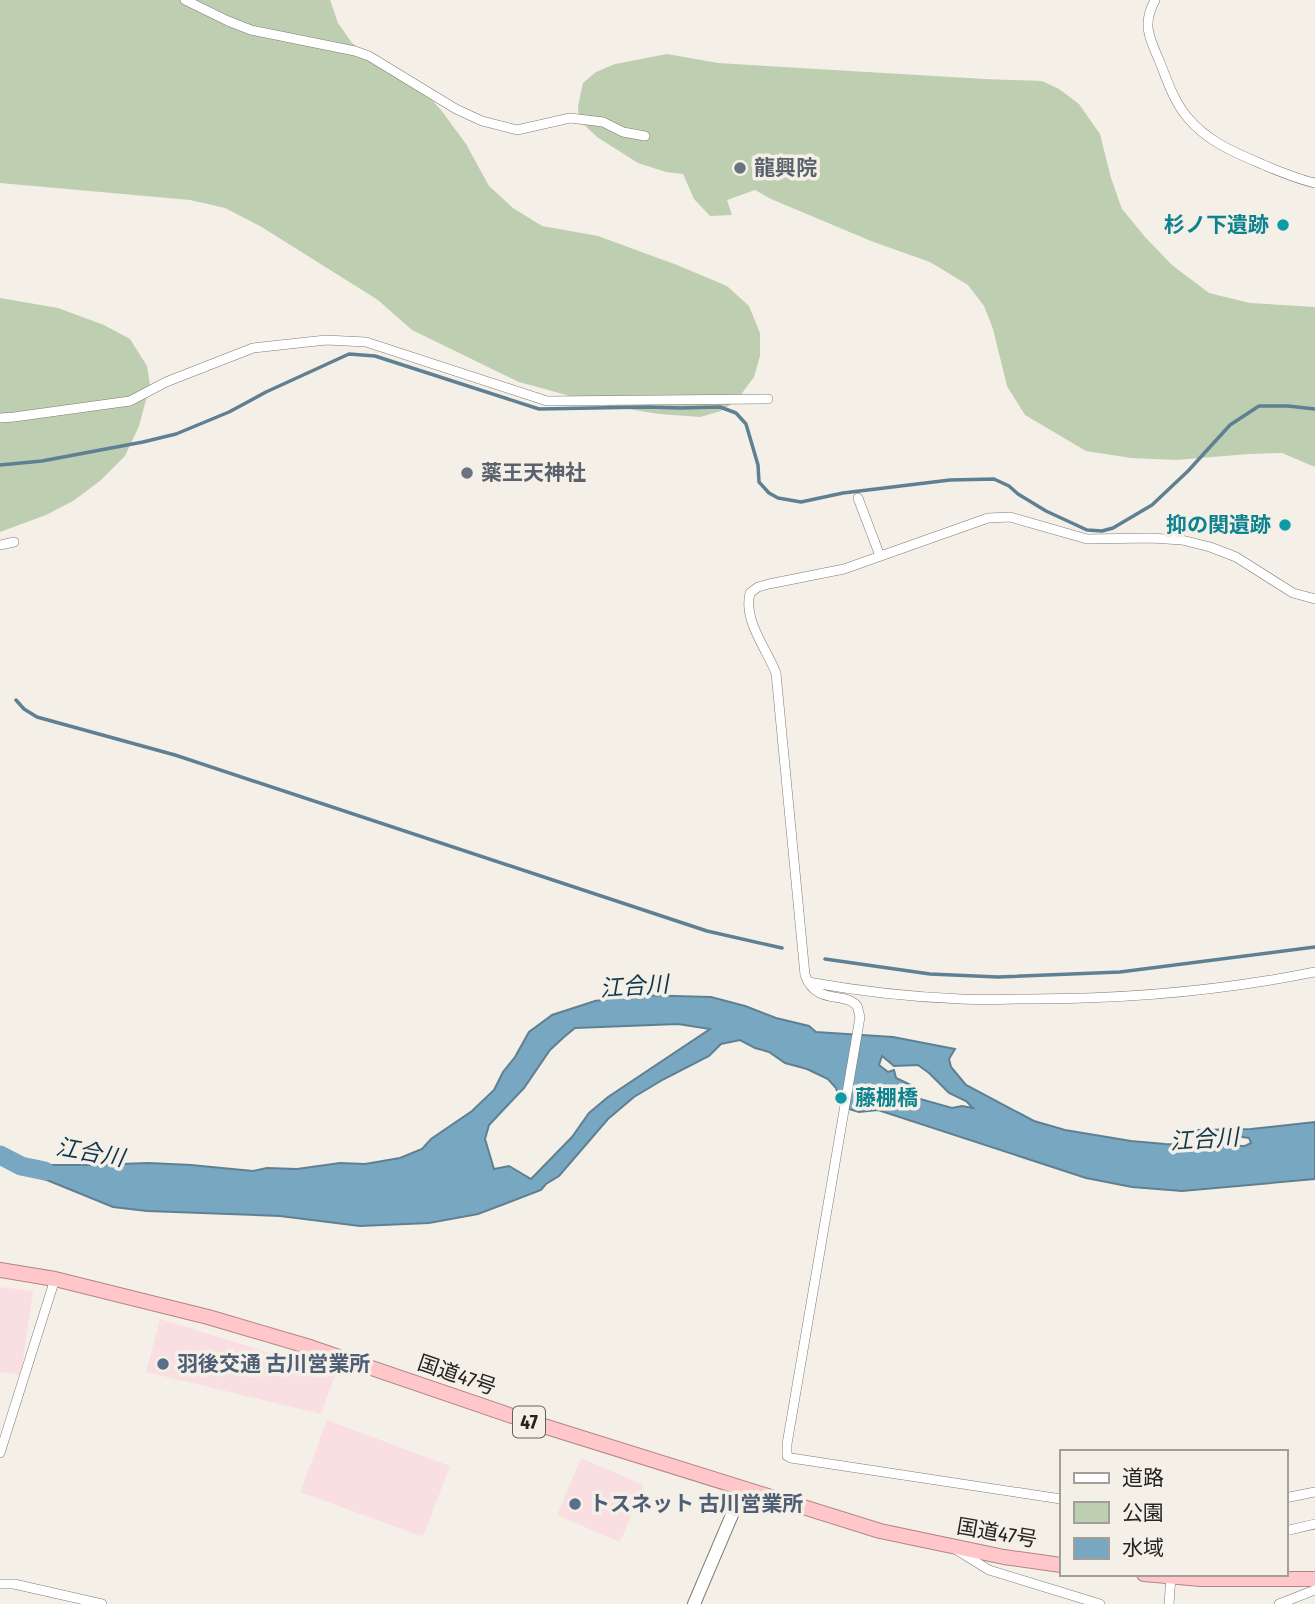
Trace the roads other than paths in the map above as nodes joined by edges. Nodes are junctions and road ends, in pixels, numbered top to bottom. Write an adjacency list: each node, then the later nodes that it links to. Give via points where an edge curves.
1 (185, 0): 3 (street, via 251,30 369,56 482,121 517,130 570,118 603,121 623,132)
2 (1155, 0): 4 (street, via 1147,26 1150,40 1187,117 1230,151)
3 (645, 136)
4 (1315, 183)
5 (768, 399): 6 (street, via 547,401 366,342 326,340 253,348 130,401)
6 (0, 418)
7 (858, 498): 10 (street)
8 (14, 542): 9 (street)
9 (0, 545)
10 (880, 556): 11 (street, via 988,518 1010,517 1087,539 1150,537 1210,547 1236,557 1293,593); 13 (street, via 844,569 769,583 750,593 748,601 755,632 776,673)
11 (1315, 599)
12 (1315, 972): 13 (street, via 1268,982 1091,999 960,999)
13 (807, 982): 20 (street, via 821,994 852,1002 860,1017 787,1456)
14 (0, 1270): 15 (highway, 国道47号 / 47)
15 (55, 1279): 16 (street); 17 (highway, 国道47号 / 47, via 310,1347)
16 (0, 1453)
17 (743, 1489): 23 (highway, 国道47号 / 47, via 880,1531); 30 (main road)
18 (1315, 1492): 19 (street)
19 (1287, 1497)
20 (1060, 1499)
21 (1315, 1524): 22 (street)
22 (1287, 1531)
23 (950, 1546): 24 (highway, 国道47号 / 47); 31 (street, via 989,1570)
24 (1060, 1565)
25 (1171, 1576): 26 (highway); 32 (street)
26 (1315, 1579)
27 (0, 1584): 29 (street)
28 (1315, 1590): 33 (street)
29 (102, 1604)
30 (694, 1604)
31 (1100, 1604)
32 (1169, 1604)
33 (1279, 1604)

